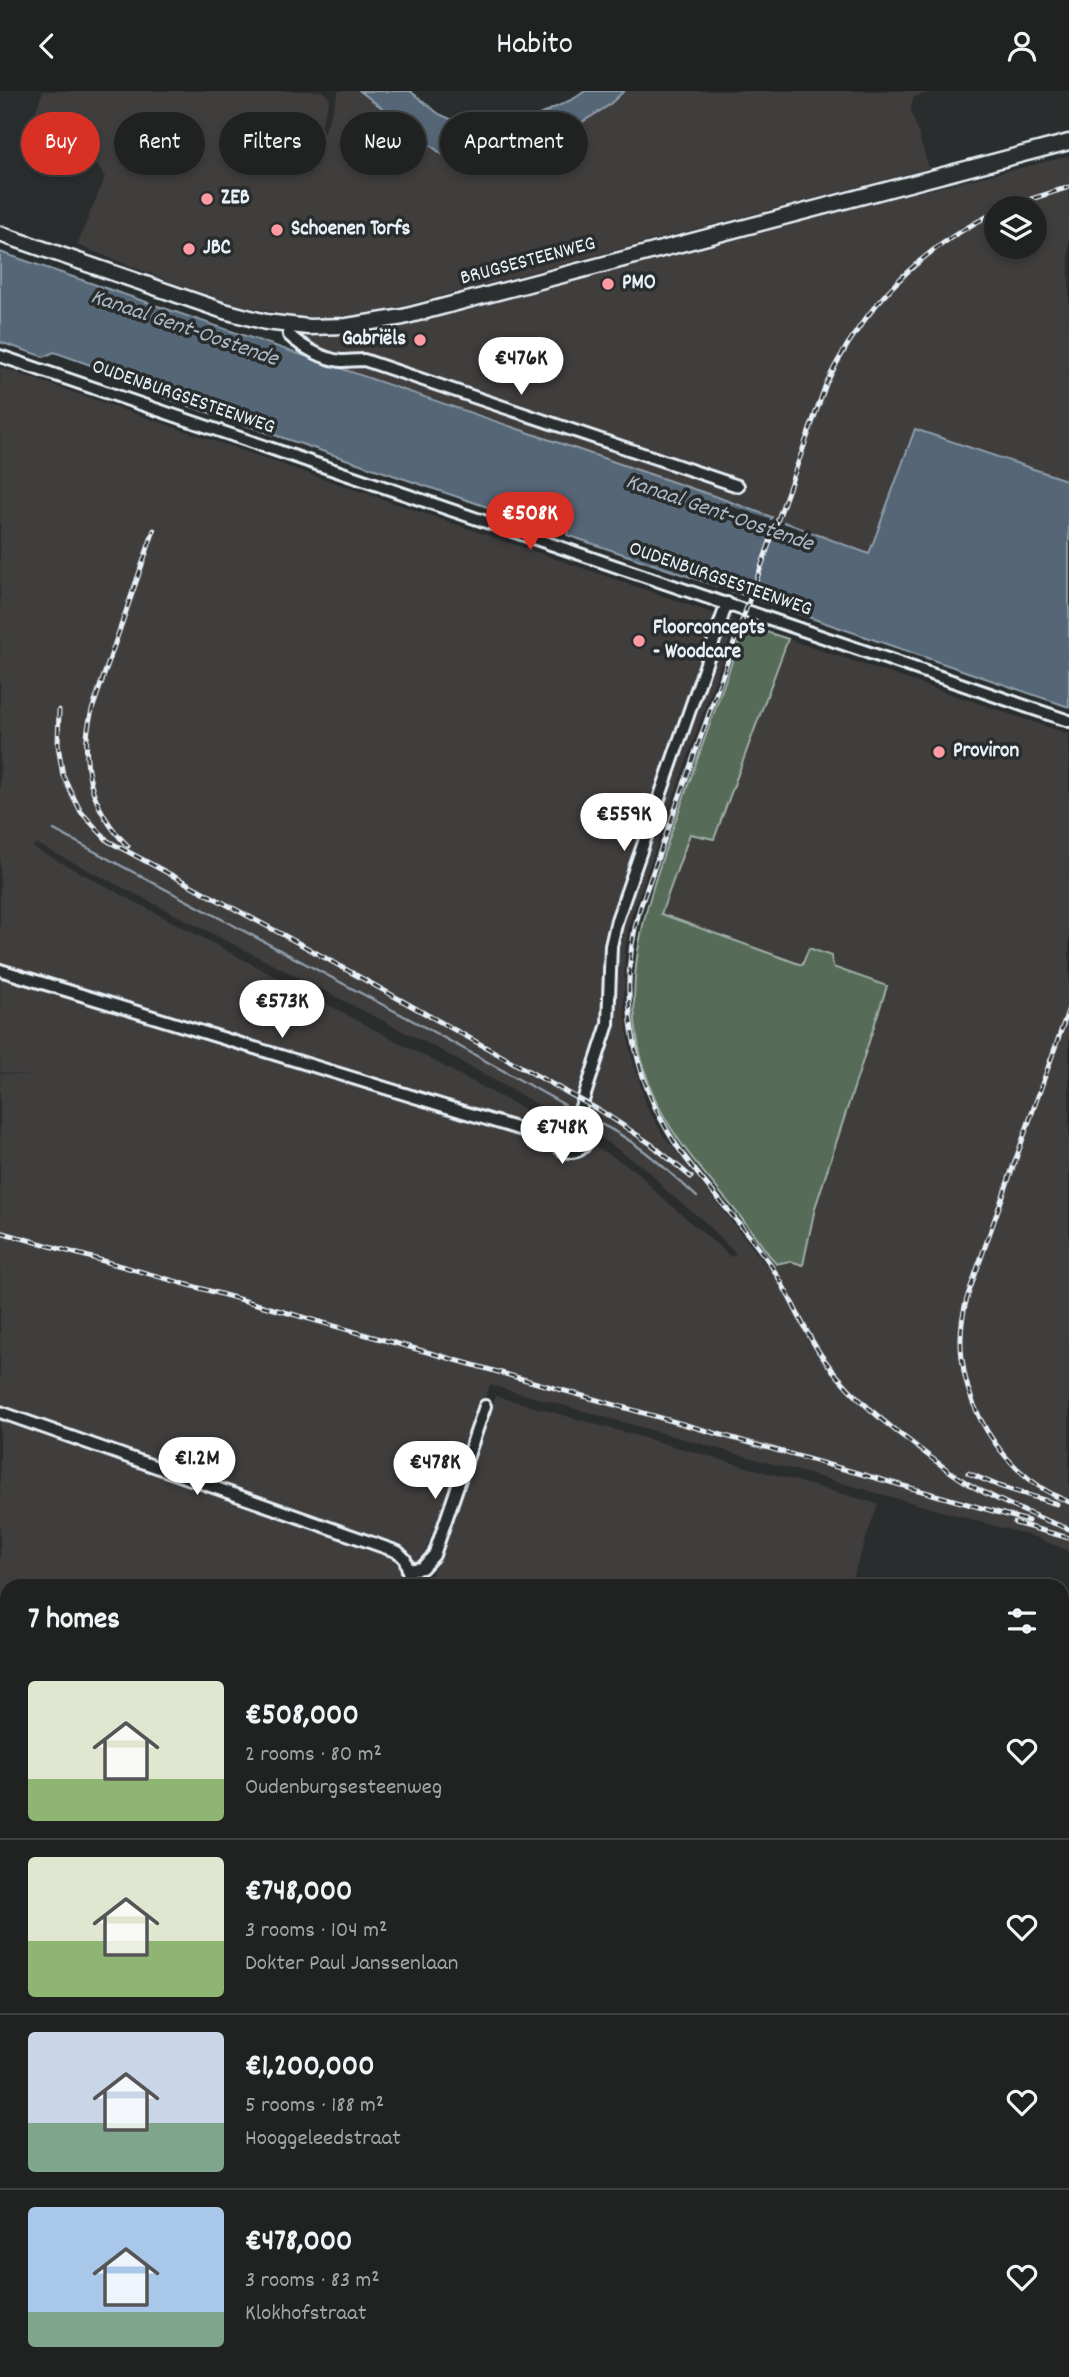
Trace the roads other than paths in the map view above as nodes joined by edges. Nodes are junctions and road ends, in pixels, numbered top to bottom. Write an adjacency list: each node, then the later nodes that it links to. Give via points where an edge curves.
1 (1069, 142): 3 (main road, BRUGSESTEENWEG, via 403,317 346,326)
2 (0, 234): 3 (main road, BRUGSESTEENWEG, via 242,317)
3 (288, 325): 5 (street, via 289,335 297,342 332,358 364,360)
4 (0, 356): 6 (street, OUDENBURGSESTEENWEG)
5 (737, 486)
6 (727, 603): 7 (street, OUDENBURGSESTEENWEG); 9 (street, via 617,920 607,1024)
7 (1069, 721)
8 (0, 970): 10 (street)
9 (576, 1119): 10 (street, via 559,1123); 10 (street, via 588,1132 585,1146 572,1152)
10 (555, 1140)
11 (485, 1406): 13 (street, via 434,1555 422,1568)
12 (0, 1412): 13 (street, via 398,1552)
13 (408, 1570): 14 (street)
14 (409, 1579)

